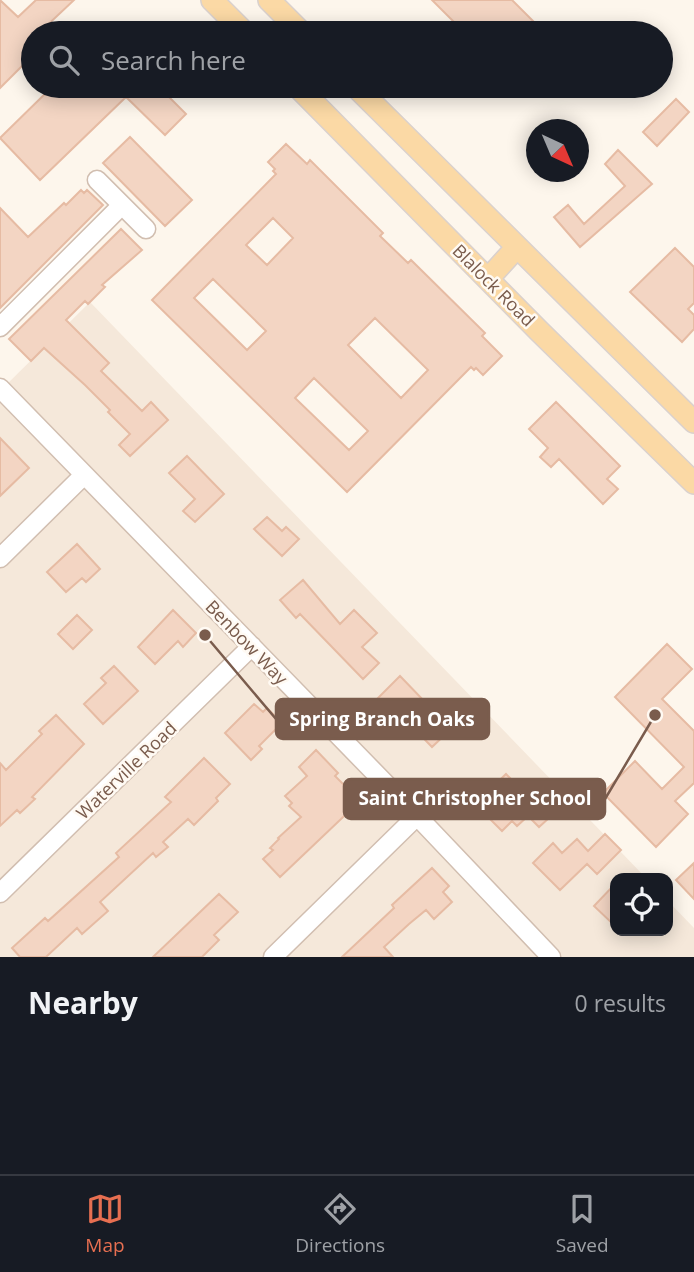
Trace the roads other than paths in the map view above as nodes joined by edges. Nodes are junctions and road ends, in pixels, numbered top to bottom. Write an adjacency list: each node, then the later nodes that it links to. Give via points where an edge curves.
1 (212, 0): 3 (main road)
2 (269, 0): 4 (main road)
3 (233, 21)
4 (290, 21)
5 (317, 98): 11 (main road, Blalock Road)
6 (367, 98): 10 (main road)
7 (97, 180): 8 (street)
8 (122, 205): 9 (street); 12 (street)
9 (146, 229)
10 (517, 247): 11 (main road); 14 (main road)
11 (488, 279): 16 (main road, Blalock Road)
12 (0, 327)
13 (0, 388): 15 (street, Benbow Way)
14 (694, 422)
15 (84, 475): 17 (street); 18 (street, Benbow Way)
16 (694, 482)
17 (0, 558)
18 (252, 646): 19 (street, Benbow Way); 20 (street, Waterville Road)
19 (417, 816): 21 (street); 22 (street, Benbow Way)
20 (0, 893)
21 (273, 957)
22 (551, 957)

